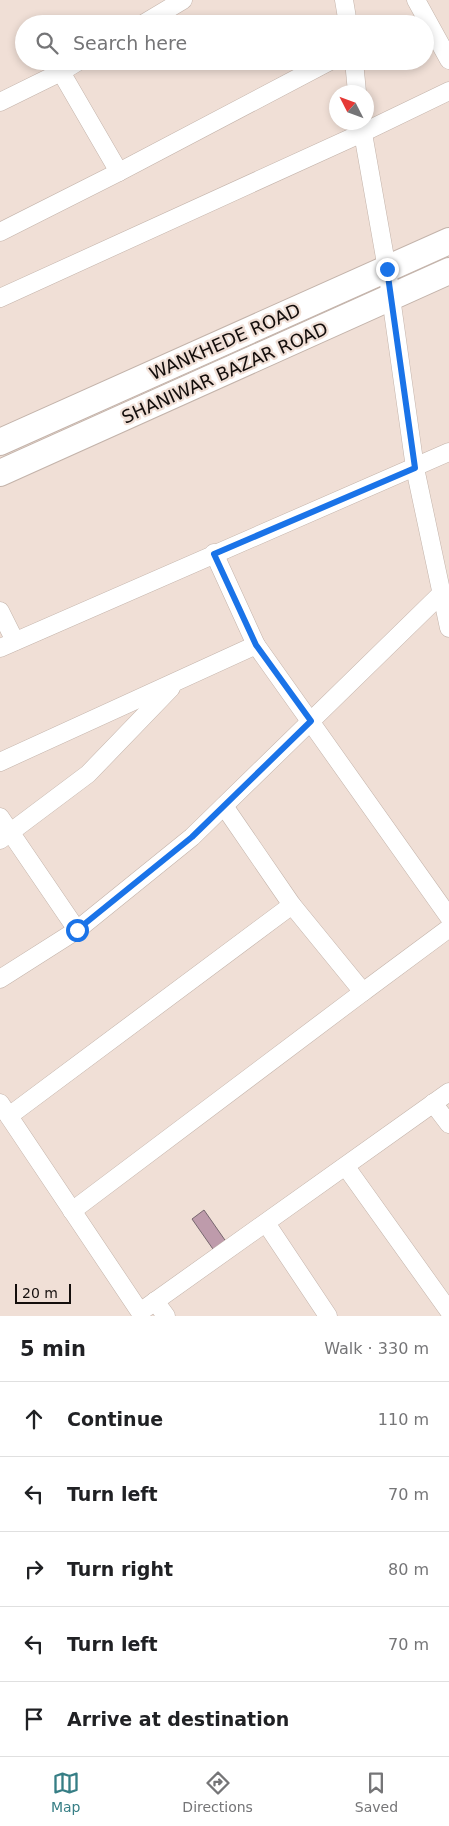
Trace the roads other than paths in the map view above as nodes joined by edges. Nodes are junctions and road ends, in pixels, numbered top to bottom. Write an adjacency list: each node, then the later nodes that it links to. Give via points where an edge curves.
1 (183, 0): 4 (street)
2 (344, 0): 5 (street)
3 (416, 0): 6 (street)
4 (158, 15)
5 (346, 15)
6 (424, 15)
7 (434, 33): 8 (street)
8 (449, 60)
9 (64, 70): 12 (street)
10 (313, 70): 19 (street)
11 (355, 70): 13 (street)
12 (61, 72): 15 (street); 19 (street)
13 (356, 85)
14 (449, 91): 16 (street)
15 (0, 102)
16 (374, 123)
17 (357, 130): 24 (street)
18 (361, 130): 22 (street)
19 (119, 172): 20 (street)
20 (0, 232)
21 (449, 241): 22 (main road, WANKHEDE ROAD)
22 (387, 269): 25 (street); 26 (main road, WANKHEDE ROAD)
23 (449, 271): 25 (main road, SHANIWAR BAZAR ROAD)
24 (0, 298)
25 (391, 298): 28 (street); 29 (main road, SHANIWAR BAZAR ROAD)
26 (0, 442)
27 (449, 452): 28 (street)
28 (415, 468): 30 (street); 31 (street)
29 (0, 473)
30 (214, 554): 35 (street); 36 (street)
31 (443, 566): 32 (street)
32 (442, 593): 34 (street); 38 (street)
33 (0, 611): 35 (street)
34 (449, 628)
35 (7, 644)
36 (256, 645): 37 (street); 38 (street)
37 (178, 681): 39 (street); 42 (street, via 88,774)
38 (311, 721): 40 (street); 44 (street)
39 (0, 762)
40 (224, 806): 43 (street); 45 (street, via 192,837)
41 (0, 817): 42 (street)
42 (5, 836): 45 (street)
43 (292, 905): 47 (street); 50 (street)
44 (449, 926): 47 (street)
45 (77, 930): 46 (street)
46 (0, 979)
47 (364, 992): 53 (street)
48 (449, 1092): 49 (street)
49 (434, 1103): 51 (street); 52 (street)
50 (4, 1110): 53 (street)
51 (449, 1124)
52 (346, 1167): 54 (street); 56 (street)
53 (72, 1211): 57 (street)
54 (266, 1223): 55 (street); 59 (street)
55 (156, 1301): 57 (street); 58 (street)
56 (449, 1311)
57 (138, 1314)
58 (166, 1316)
59 (328, 1316)

